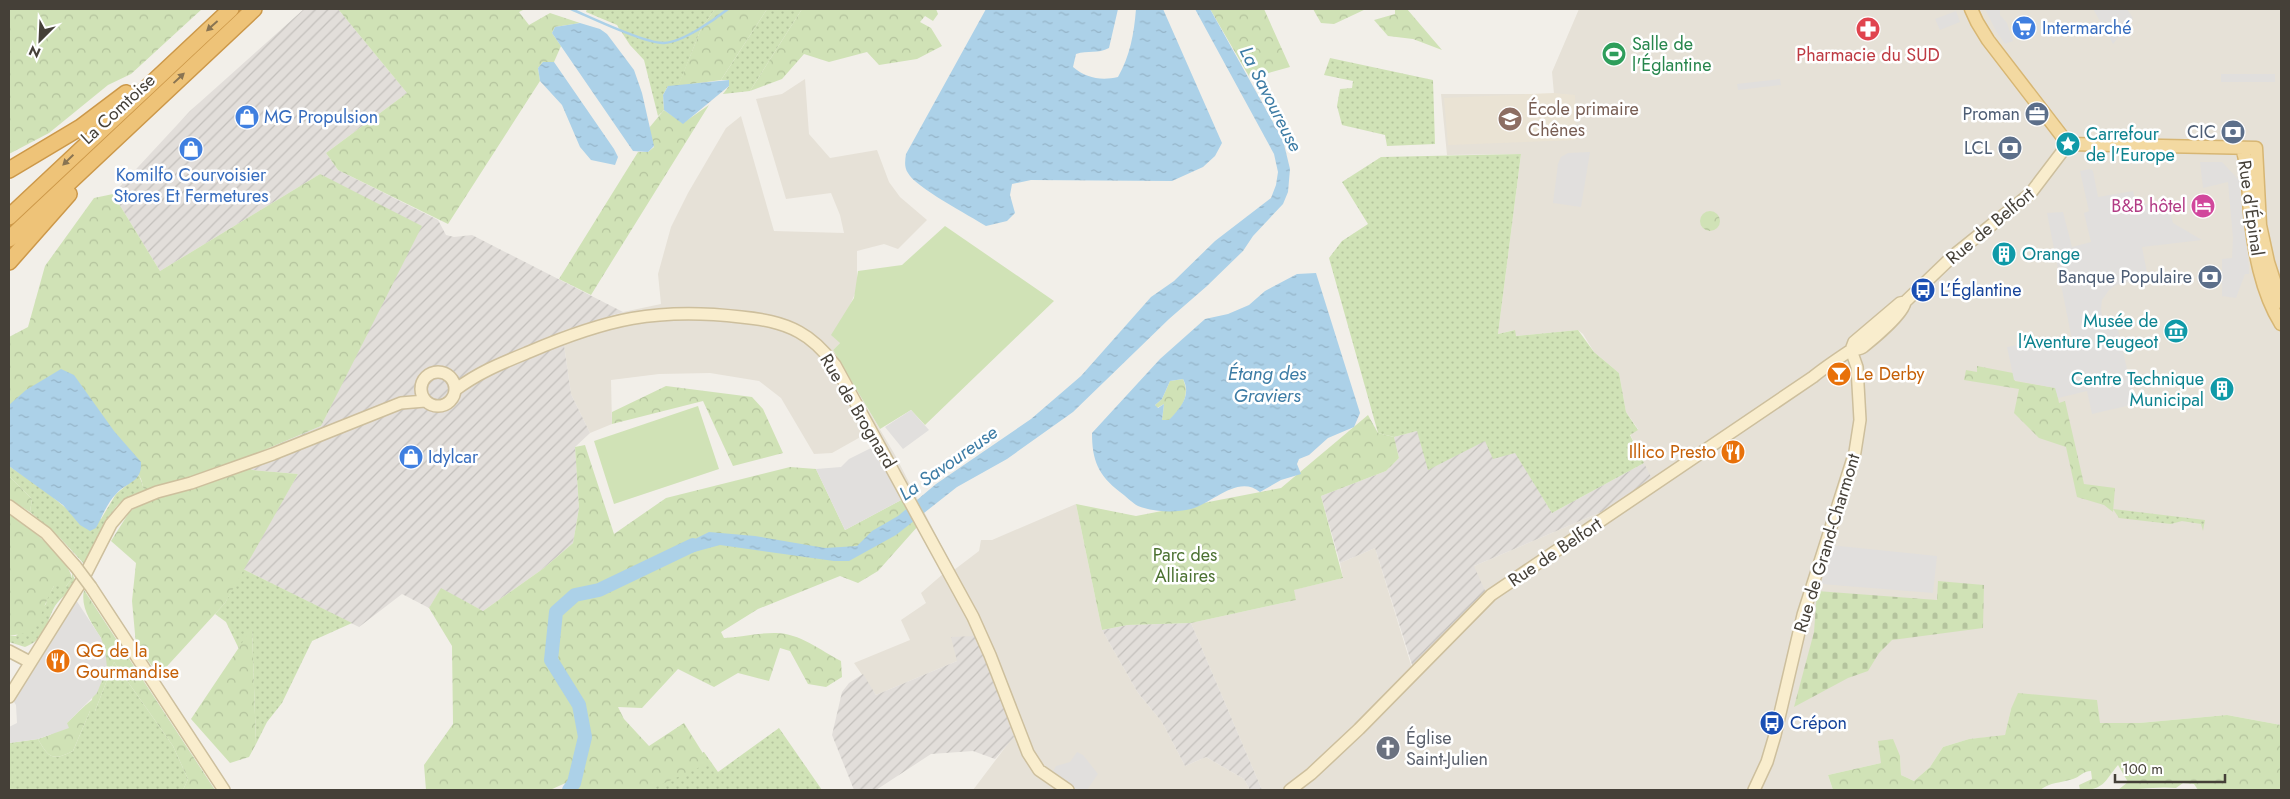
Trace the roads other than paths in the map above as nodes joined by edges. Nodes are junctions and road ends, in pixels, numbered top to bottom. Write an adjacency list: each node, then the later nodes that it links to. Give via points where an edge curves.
1 (231, 9): 4 (highway, La Comtoise, one-way to 4)
2 (254, 9): 5 (highway, La Comtoise, one-way to 2)
3 (1972, 9): 6 (main road, via 1988,40)
4 (193, 43): 8 (highway, via 81,127); 9 (highway, La Comtoise, one-way to 9)
5 (143, 111): 10 (highway, La Comtoise); 11 (highway)
6 (2068, 144): 7 (main road); 14 (street, Rue de Belfort, via 2030,194 1954,255 1861,348)
7 (2242, 148): 12 (main road, Rue d'Épinal, via 2256,148 2260,225 2269,269); 13 (main road, Rue d'Épinal, via 2254,243 2270,300)
8 (9, 170)
9 (9, 217)
10 (9, 239)
11 (9, 262)
12 (2281, 302)
13 (2281, 324)
14 (1851, 350): 27 (street, Rue de Belfort, via 1491,595 1373,716); 28 (street, Rue de Grand-Charmont, via 1857,367 1860,428 1855,452 1803,615 1767,762)
15 (476, 374): 16 (street, Rue de Brognard); 18 (street, Rue de Brognard); 26 (street, Rue de Brognard, via 569,335 626,318 662,314 761,319 783,324 812,340 836,365 908,497 990,655 1028,754 1039,770)
16 (451, 377): 17 (street, via 446,373 432,372); 18 (street)
17 (420, 387): 19 (street); 20 (street)
18 (455, 390): 19 (street, via 454,397 443,406)
19 (425, 401): 20 (street)
20 (401, 403): 23 (street, via 273,454 128,504 111,524 84,577)
21 (9, 506): 25 (street, bridge, via 46,533 76,567)
22 (9, 651): 23 (street)
23 (30, 662): 24 (street)
24 (9, 697)
25 (224, 790)
26 (1068, 790)
27 (1290, 790)
28 (1754, 790)

